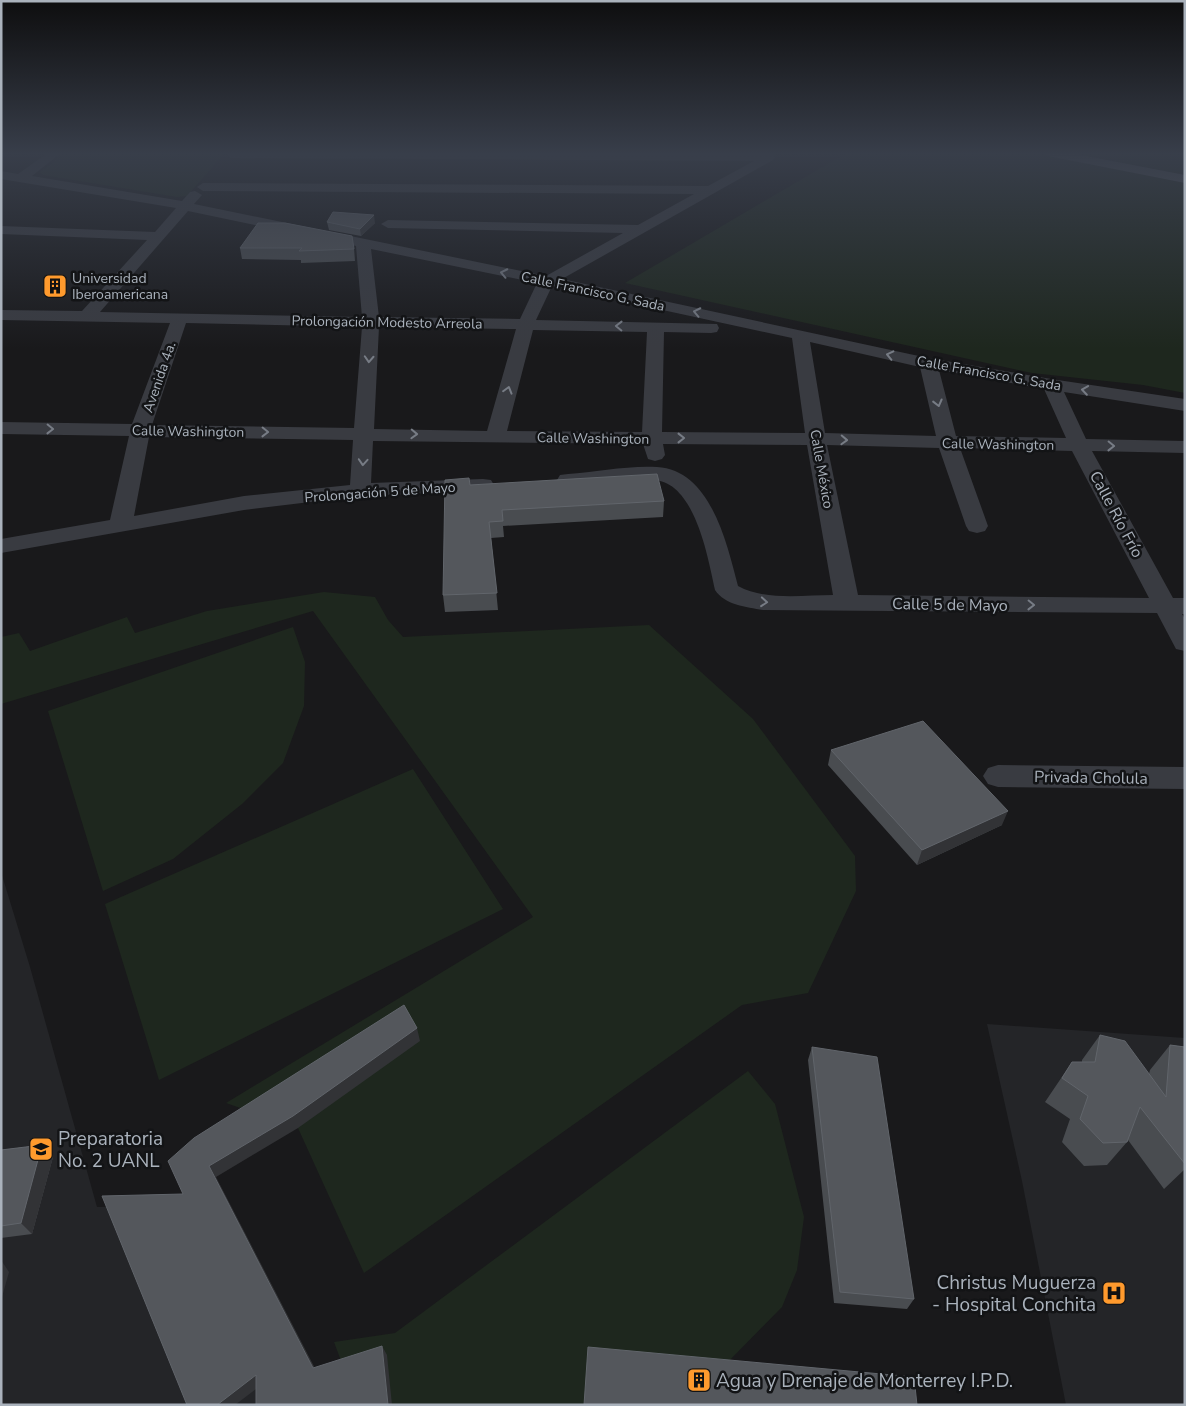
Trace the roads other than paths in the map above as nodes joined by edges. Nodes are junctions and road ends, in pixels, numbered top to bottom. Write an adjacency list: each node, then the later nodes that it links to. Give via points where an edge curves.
1 (174, 218): 8 (street)
2 (227, 218): 9 (street)
3 (394, 218): 5 (street)
4 (660, 218): 6 (street)
5 (388, 224): 6 (street); 9 (street)
6 (639, 229): 10 (street)
7 (1, 230): 8 (street)
8 (158, 236): 12 (street)
9 (364, 251): 10 (street, Calle Francisco G. Sada, one-way to 9, via 402,252); 14 (street)
10 (546, 282): 15 (street); 17 (street, Calle Francisco G. Sada, one-way to 10)
11 (1, 316): 12 (street, Prolongación Modesto Arreola)
12 (86, 317): 13 (street, Prolongación Modesto Arreola)
13 (180, 318): 14 (street, Prolongación Modesto Arreola); 23 (street, Avenida 4a.)
14 (371, 322): 15 (street, Prolongación Modesto Arreola); 24 (street, one-way to 24)
15 (526, 324): 16 (street, Prolongación Modesto Arreola, one-way to 15); 25 (street, one-way to 15)
16 (656, 327): 17 (street, Prolongación Modesto Arreola); 26 (street)
17 (773, 329): 18 (street, Calle Francisco G. Sada)
18 (800, 334): 19 (street, Calle Francisco G. Sada, one-way to 18); 27 (street, Calle México)
19 (928, 363): 20 (street, Calle Francisco G. Sada); 28 (street, one-way to 28)
20 (1051, 385): 21 (street, Calle Francisco G. Sada, one-way to 20); 29 (street, Calle Río Frío)
21 (1185, 405)
22 (1, 428): 23 (street, Calle Washington, one-way to 23)
23 (140, 430): 24 (street, Calle Washington, one-way to 24); 35 (street, Avenida 4a.)
24 (365, 433): 25 (street, Calle Washington, one-way to 25); 34 (street, one-way to 34)
25 (495, 437): 26 (street, Calle Washington)
26 (652, 438): 27 (street, Calle Washington, one-way to 27); 31 (street)
27 (816, 439): 28 (street, Calle Washington, one-way to 28); 38 (street, Calle México)
28 (948, 443): 29 (street, Calle Washington); 36 (street)
29 (1079, 445): 30 (street, Calle Washington, one-way to 30); 39 (street, Calle Río Frío)
30 (1185, 447)
31 (657, 473): 32 (street); 38 (street, Calle 5 de Mayo, one-way to 38, via 681,484 694,497 714,536 723,582 732,594 763,602)
32 (546, 482)
33 (508, 484): 34 (street, Prolongación 5 de Mayo)
34 (360, 490): 35 (street, Prolongación 5 de Mayo, via 244,503)
35 (121, 523): 37 (street, Prolongación 5 de Mayo)
36 (977, 526)
37 (1, 546)
38 (846, 602): 39 (street, Calle 5 de Mayo, one-way to 39)
39 (1176, 606): 40 (street, Calle Río Frío)
40 (1185, 643)
41 (998, 776): 42 (street, Privada Cholula)
42 (1185, 778)

